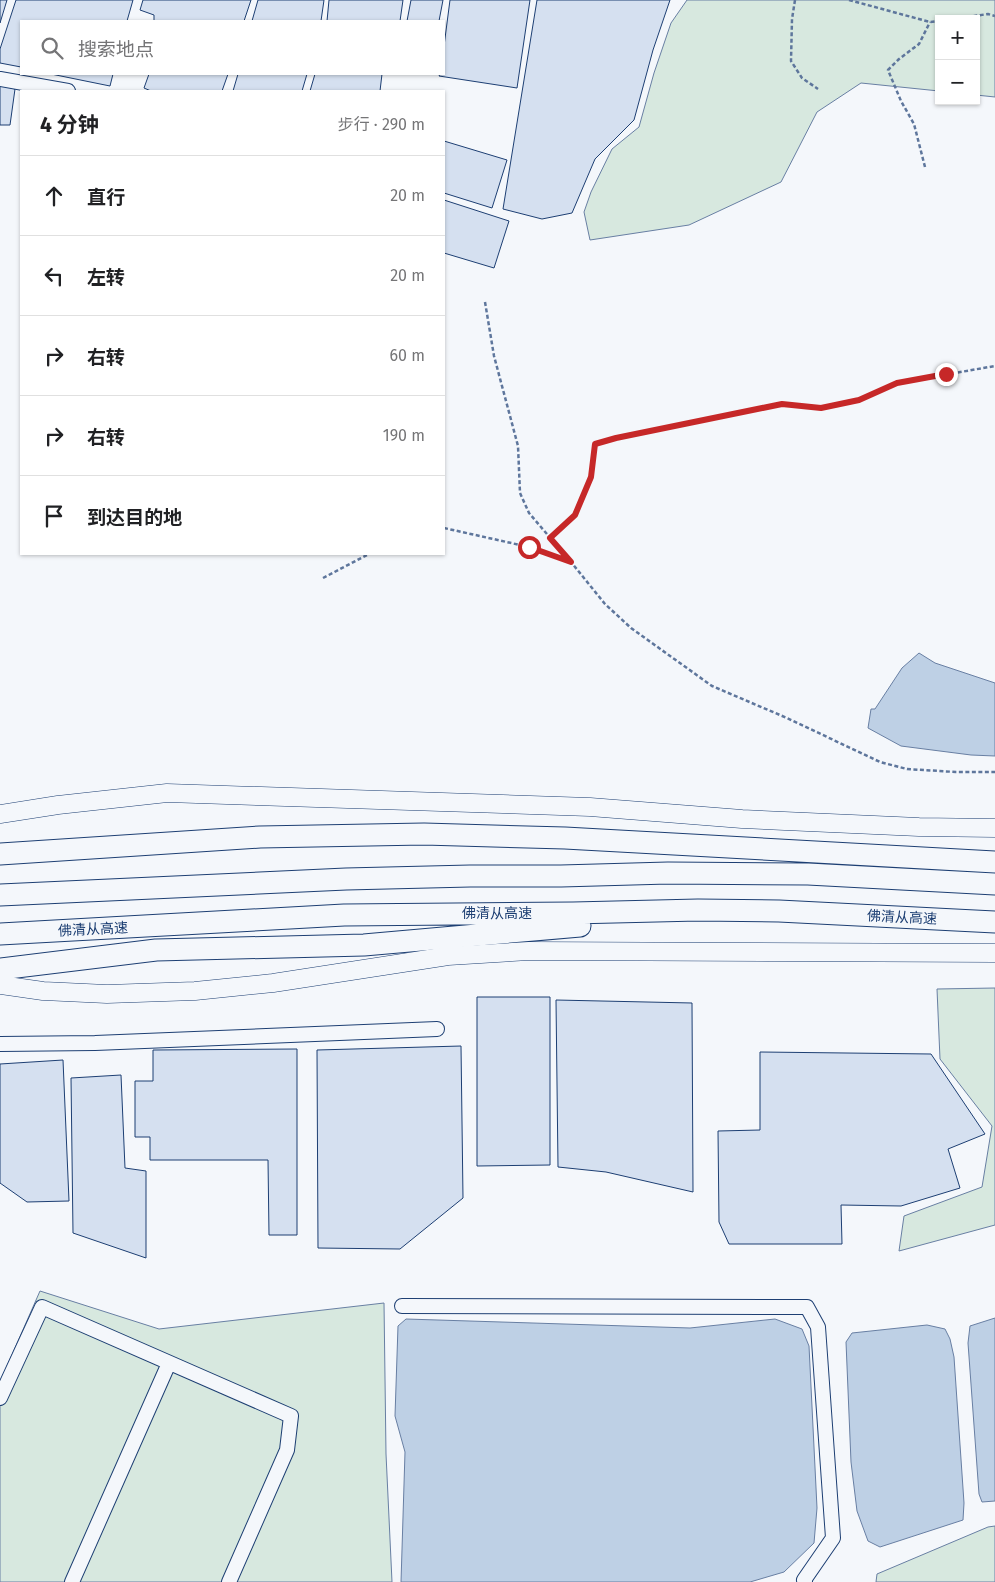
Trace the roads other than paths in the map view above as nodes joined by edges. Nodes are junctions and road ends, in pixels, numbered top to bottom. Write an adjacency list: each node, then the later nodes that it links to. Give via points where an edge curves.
1 (0, 79): 2 (street)
2 (62, 90)
3 (0, 814): 4 (main road, via 167,793 590,807 742,819)
4 (995, 828)
5 (0, 854): 6 (highway, via 260,837 424,834 565,838)
6 (995, 862)
7 (995, 884): 8 (highway, via 808,874 668,873 346,879)
8 (0, 895)
9 (746, 910): 10 (highway, 佛清从高速); 11 (highway, 佛清从高速, via 354,915); 13 (highway, via 684,920 621,922 364,945 156,950)
10 (995, 922)
11 (0, 934)
12 (995, 953): 14 (main road, via 529,951 448,956 272,983 195,991 107,994 43,992)
13 (0, 969)
14 (0, 985)
15 (438, 1029): 16 (street)
16 (0, 1044)
17 (402, 1306): 20 (street, via 808,1307 818,1327 833,1538)
18 (169, 1363): 19 (street, via 42,1307); 21 (street); 22 (street, via 291,1416 287,1450)
19 (0, 1398)
20 (802, 1581)
21 (72, 1582)
22 (229, 1582)

